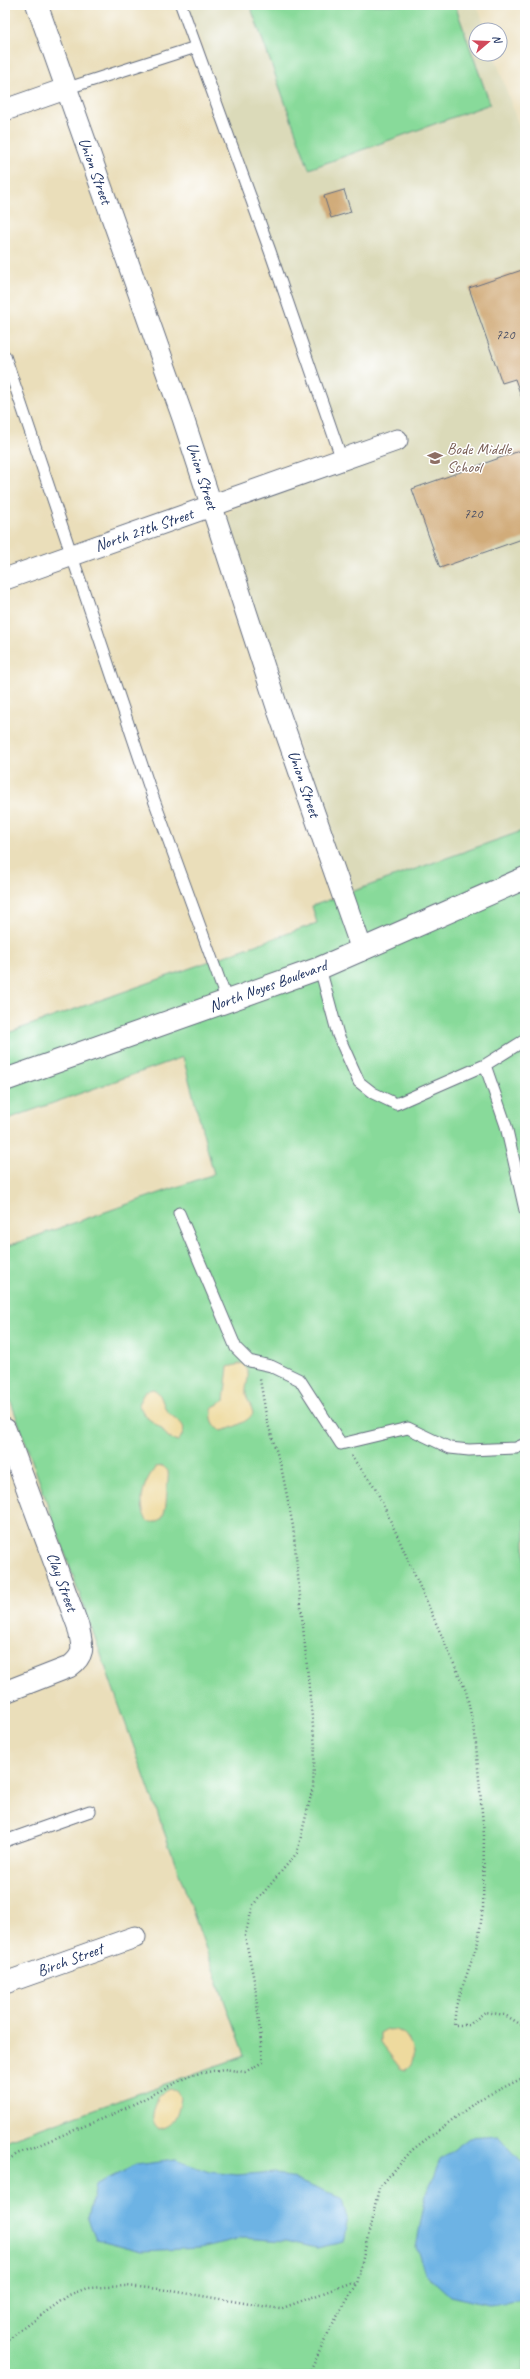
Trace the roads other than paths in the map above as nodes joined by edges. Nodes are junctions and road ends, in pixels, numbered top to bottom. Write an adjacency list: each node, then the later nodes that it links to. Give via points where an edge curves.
1 (37, 5): 4 (street, Union Street)
2 (181, 5): 3 (lane)
3 (196, 47): 4 (lane); 8 (lane, via 340,454)
4 (65, 89): 5 (street); 9 (street, Union Street)
5 (5, 110)
6 (5, 356): 10 (lane)
7 (396, 440): 8 (street, North 27th Street)
8 (339, 461): 9 (street, North 27th Street)
9 (212, 506): 10 (street, North 27th Street); 13 (street, Union Street, via 278,710)
10 (73, 555): 11 (street, North 27th Street); 15 (lane, via 150,789)
11 (5, 579)
12 (525, 878): 13 (street, North Noyes Boulevard)
13 (362, 950): 14 (street, North Noyes Boulevard)
14 (320, 968): 15 (street, North Noyes Boulevard); 17 (lane, via 338,1035 359,1082 373,1093 396,1104)
15 (227, 1001): 18 (street, North Noyes Boulevard)
16 (525, 1040): 17 (lane)
17 (485, 1065): 19 (lane, via 506,1126)
18 (5, 1080)
19 (525, 1210)
20 (180, 1213): 22 (lane, via 236,1348 249,1361 271,1366 300,1380 341,1444 408,1428 450,1448 516,1448)
21 (5, 1428): 23 (street, Clay Street, via 78,1626 83,1649 78,1660 69,1667)
22 (525, 1444)
23 (5, 1692)
24 (90, 1811): 25 (lane)
25 (5, 1841)
26 (135, 1937): 27 (street, Birch Street)
27 (5, 1983)

